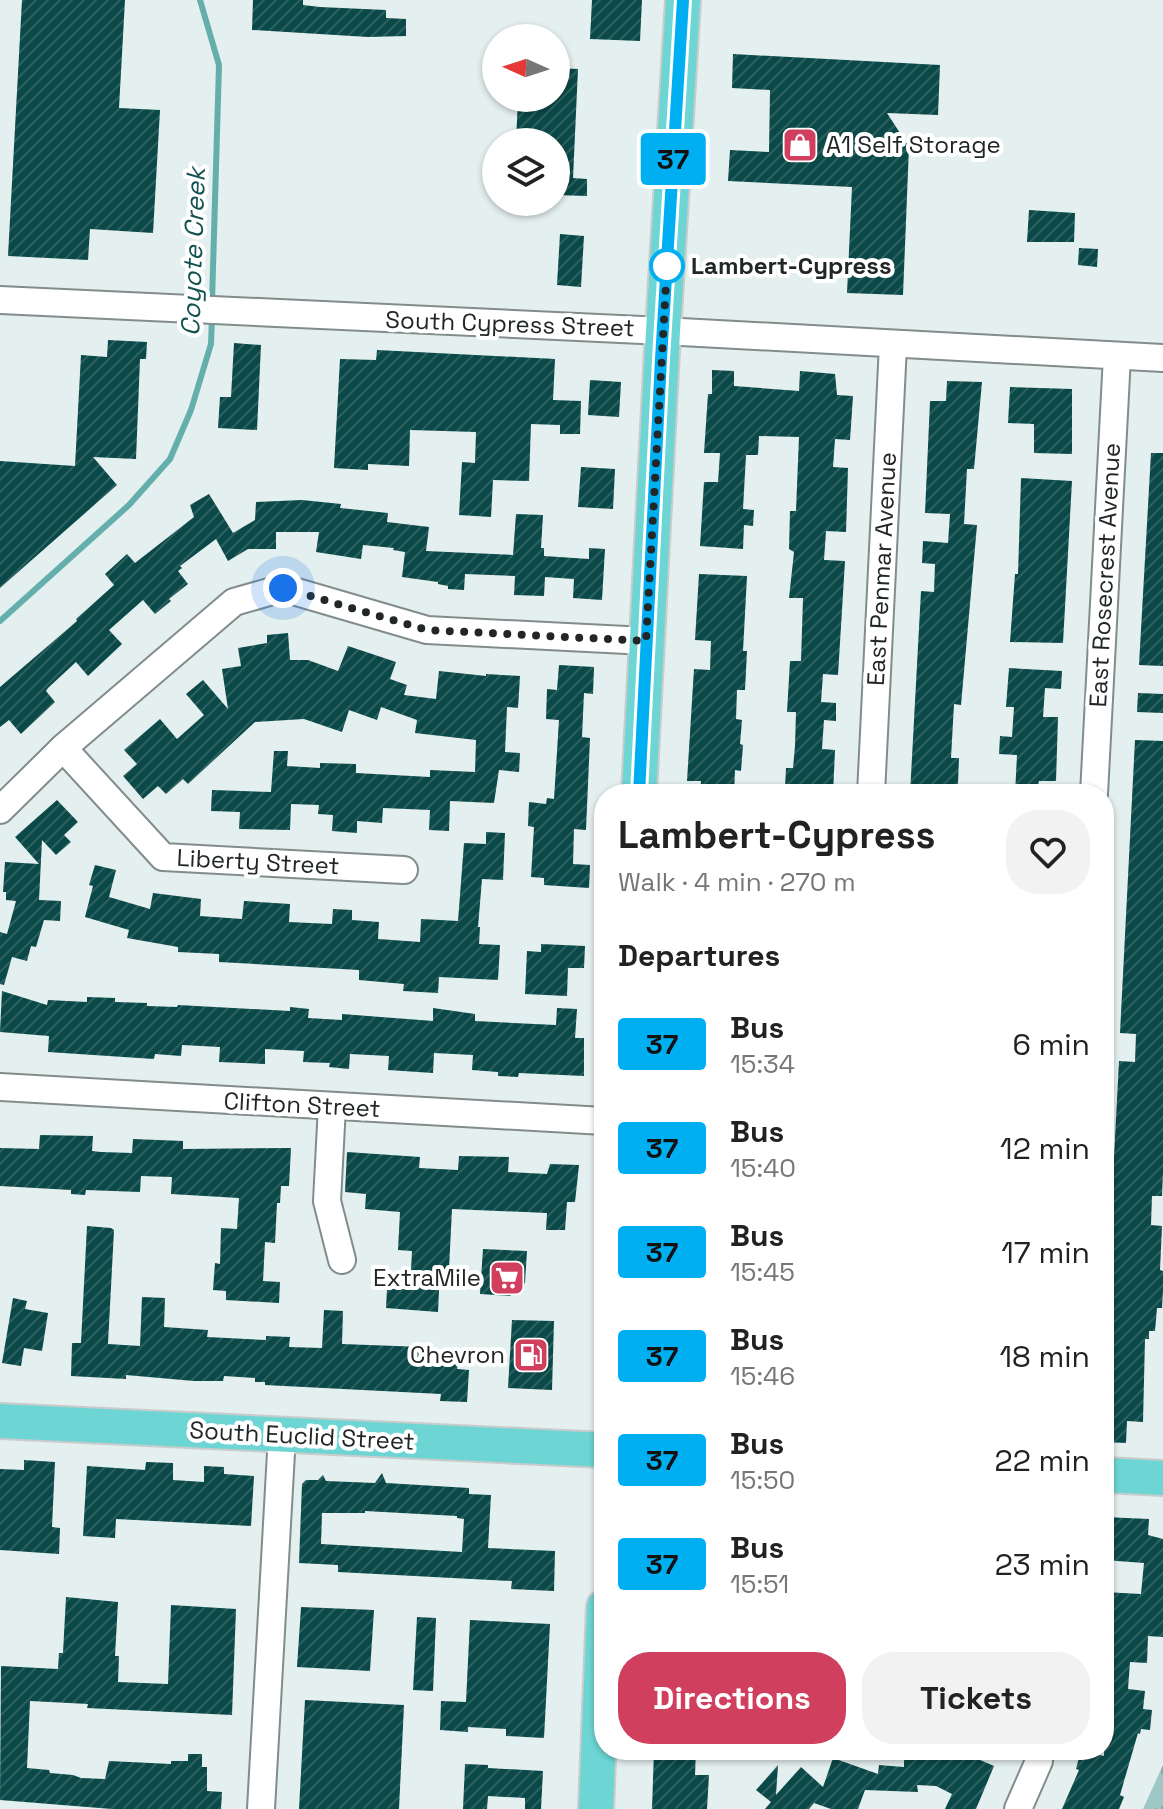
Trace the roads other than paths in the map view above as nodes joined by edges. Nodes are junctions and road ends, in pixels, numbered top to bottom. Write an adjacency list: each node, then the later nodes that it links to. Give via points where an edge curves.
1 (683, 0): 3 (main road)
2 (0, 300): 3 (street, South Cypress Street)
3 (663, 331): 4 (street, South Cypress Street); 7 (main road)
4 (893, 345): 5 (street, South Cypress Street); 10 (street, East Penmar Avenue)
5 (1117, 356): 6 (street, South Cypress Street); 11 (street, East Rosecrest Avenue)
6 (1163, 358)
7 (646, 641): 8 (street, via 427,630 283,588 234,602); 9 (main road)
8 (63, 748): 12 (street); 13 (street, Liberty Street, via 163,857)
9 (639, 784)
10 (871, 784)
11 (1095, 784)
12 (0, 810)
13 (404, 870)
14 (0, 1087): 15 (street, Clifton Street)
15 (332, 1106): 16 (street, Clifton Street); 17 (street, via 327,1201)
16 (594, 1120)
17 (342, 1260)
18 (0, 1421): 19 (main road, South Euclid Street)
19 (282, 1435): 20 (main road, South Euclid Street); 25 (street)
20 (594, 1450)
21 (1114, 1476): 22 (main road)
22 (1163, 1478)
23 (598, 1760): 26 (main road)
24 (1039, 1760): 27 (street)
25 (261, 1809)
26 (596, 1809)
27 (1018, 1809)

